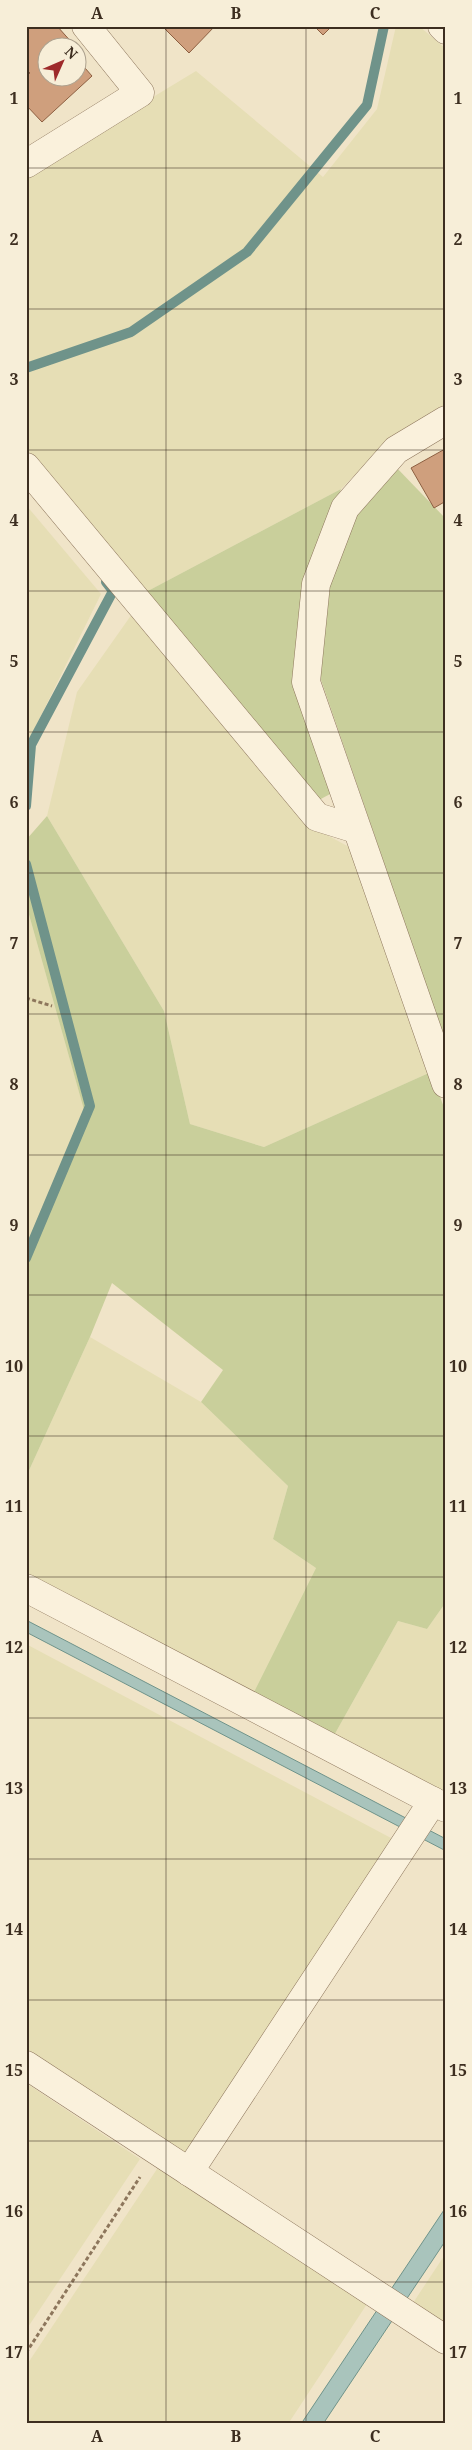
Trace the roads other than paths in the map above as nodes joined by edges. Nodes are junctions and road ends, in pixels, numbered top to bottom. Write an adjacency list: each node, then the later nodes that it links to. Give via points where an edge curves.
1 (86, 26): 4 (street, via 140,93)
2 (442, 26): 3 (street)
3 (446, 30)
4 (26, 164)
5 (446, 420): 7 (street, via 396,450 345,508 316,584 306,682)
6 (26, 467): 7 (street, via 317,817)
7 (356, 829): 8 (street)
8 (446, 1084)
9 (26, 1588): 10 (street)
10 (440, 1804): 12 (street, via 403,1846)
11 (26, 2066): 12 (street)
12 (189, 2172): 13 (street)
13 (446, 2340)

